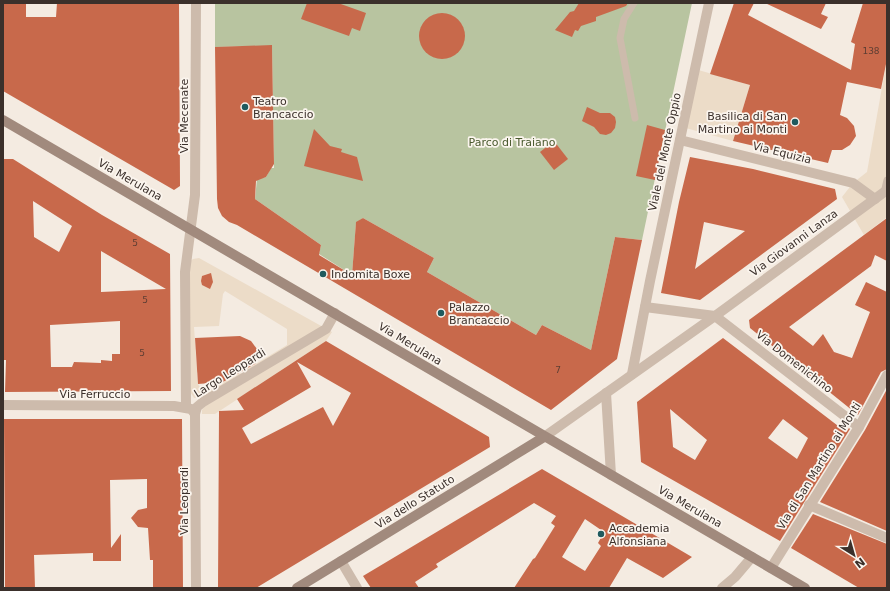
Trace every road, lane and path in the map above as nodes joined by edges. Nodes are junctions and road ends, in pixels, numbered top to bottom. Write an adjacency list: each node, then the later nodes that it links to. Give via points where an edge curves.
1 (196, 3): 10 (street, Via Mecenate, via 195,195)
2 (634, 3): 4 (lane, via 624,19 620,38)
3 (709, 3): 6 (street, Viale del Monte Oppio)
4 (636, 118)
5 (3, 120): 10 (main road, Via Merulana)
6 (680, 140): 9 (street, Via Equizia, via 853,183); 11 (street, Viale del Monte Oppio)
7 (887, 180): 8 (lane)
8 (886, 192): 9 (street, Via Giovanni Lanza)
9 (875, 199): 13 (street, Via Giovanni Lanza)
10 (190, 230): 12 (main road, Via Merulana); 18 (street, Largo Leopardi, via 184,272)
11 (645, 307): 13 (street); 14 (street, Viale del Monte Oppio)
12 (335, 313): 19 (street, Largo Leopardi, via 326,330 203,402 197,407); 21 (main road, Via Merulana)
13 (715, 316): 14 (street, Via Giovanni Lanza); 20 (street, Via Domenichino)
14 (632, 374): 16 (street, Via Giovanni Lanza)
15 (887, 375): 20 (street, Via di San Martino ai Monti)
16 (606, 393): 21 (street, Via Giovanni Lanza); 22 (street)
17 (3, 405): 18 (street, Via Ferruccio)
18 (186, 407): 19 (street, Largo Leopardi)
19 (195, 414): 28 (street, Via Leopardi)
20 (859, 427): 23 (street, Via di San Martino ai Monti)
21 (544, 437): 22 (main road, Via Merulana); 26 (main road, Via dello Statuto)
22 (611, 475): 25 (main road, Via Merulana)
23 (810, 505): 24 (street); 27 (street, Via di San Martino ai Monti)
24 (887, 538)
25 (752, 557): 27 (main road, Via Merulana); 31 (street)
26 (341, 561): 29 (main road, Via dello Statuto); 30 (street)
27 (771, 568): 32 (main road, Via Merulana)
28 (196, 588)
29 (297, 588)
30 (357, 588)
31 (722, 588)
32 (805, 588)

